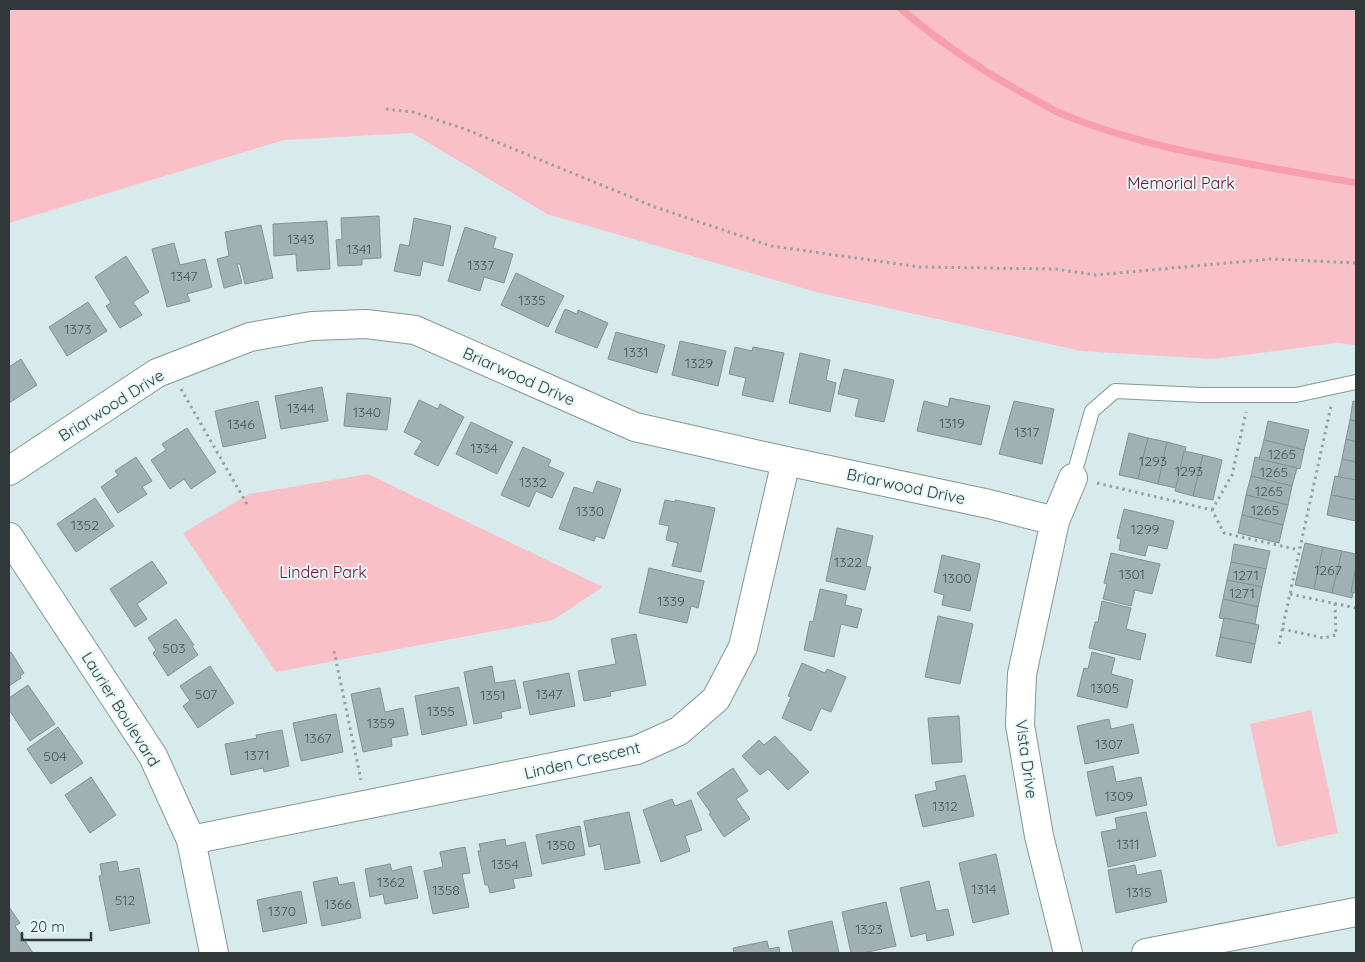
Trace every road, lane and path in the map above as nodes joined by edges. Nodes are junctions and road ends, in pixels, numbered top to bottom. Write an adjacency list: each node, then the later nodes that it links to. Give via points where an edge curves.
1 (386, 109): 2 (path, via 413,112 465,129 655,207 771,246 920,267 1055,269 1096,275 1272,259)
2 (1356, 263)
3 (169, 368): 7 (street, Briarwood Drive, via 250,337 312,326 366,324 415,330 635,427); 8 (street, Briarwood Drive); 10 (path)
4 (1356, 382): 5 (lane)
5 (1335, 386): 6 (lane, via 1296,395); 14 (path)
6 (1250, 395): 9 (lane, via 1115,391 1092,411); 11 (path, via 1232,475)
7 (786, 462): 12 (street, Briarwood Drive); 21 (street, Linden Crescent, via 743,647 716,699 679,731 637,750)
8 (9, 471)
9 (1073, 478): 11 (path); 12 (street, Vista Drive)
10 (248, 506)
11 (1212, 510): 14 (path, via 1224,533)
12 (1055, 521): 25 (street, Vista Drive, via 1022,674 1020,725 1039,836)
13 (9, 537): 22 (street, Laurier Boulevard, via 154,756)
14 (1300, 550): 15 (path)
15 (1290, 594): 16 (path); 18 (path)
16 (1335, 603): 17 (path); 18 (path, via 1336,635 1324,638)
17 (1356, 608)
18 (1282, 629): 19 (path)
19 (1279, 644)
20 (334, 650): 21 (path)
21 (365, 805): 22 (street, Linden Crescent)
22 (191, 840): 24 (street, Laurier Boulevard)
23 (1356, 912): 26 (street)
24 (214, 953)
25 (1068, 953)
26 (1146, 953)

